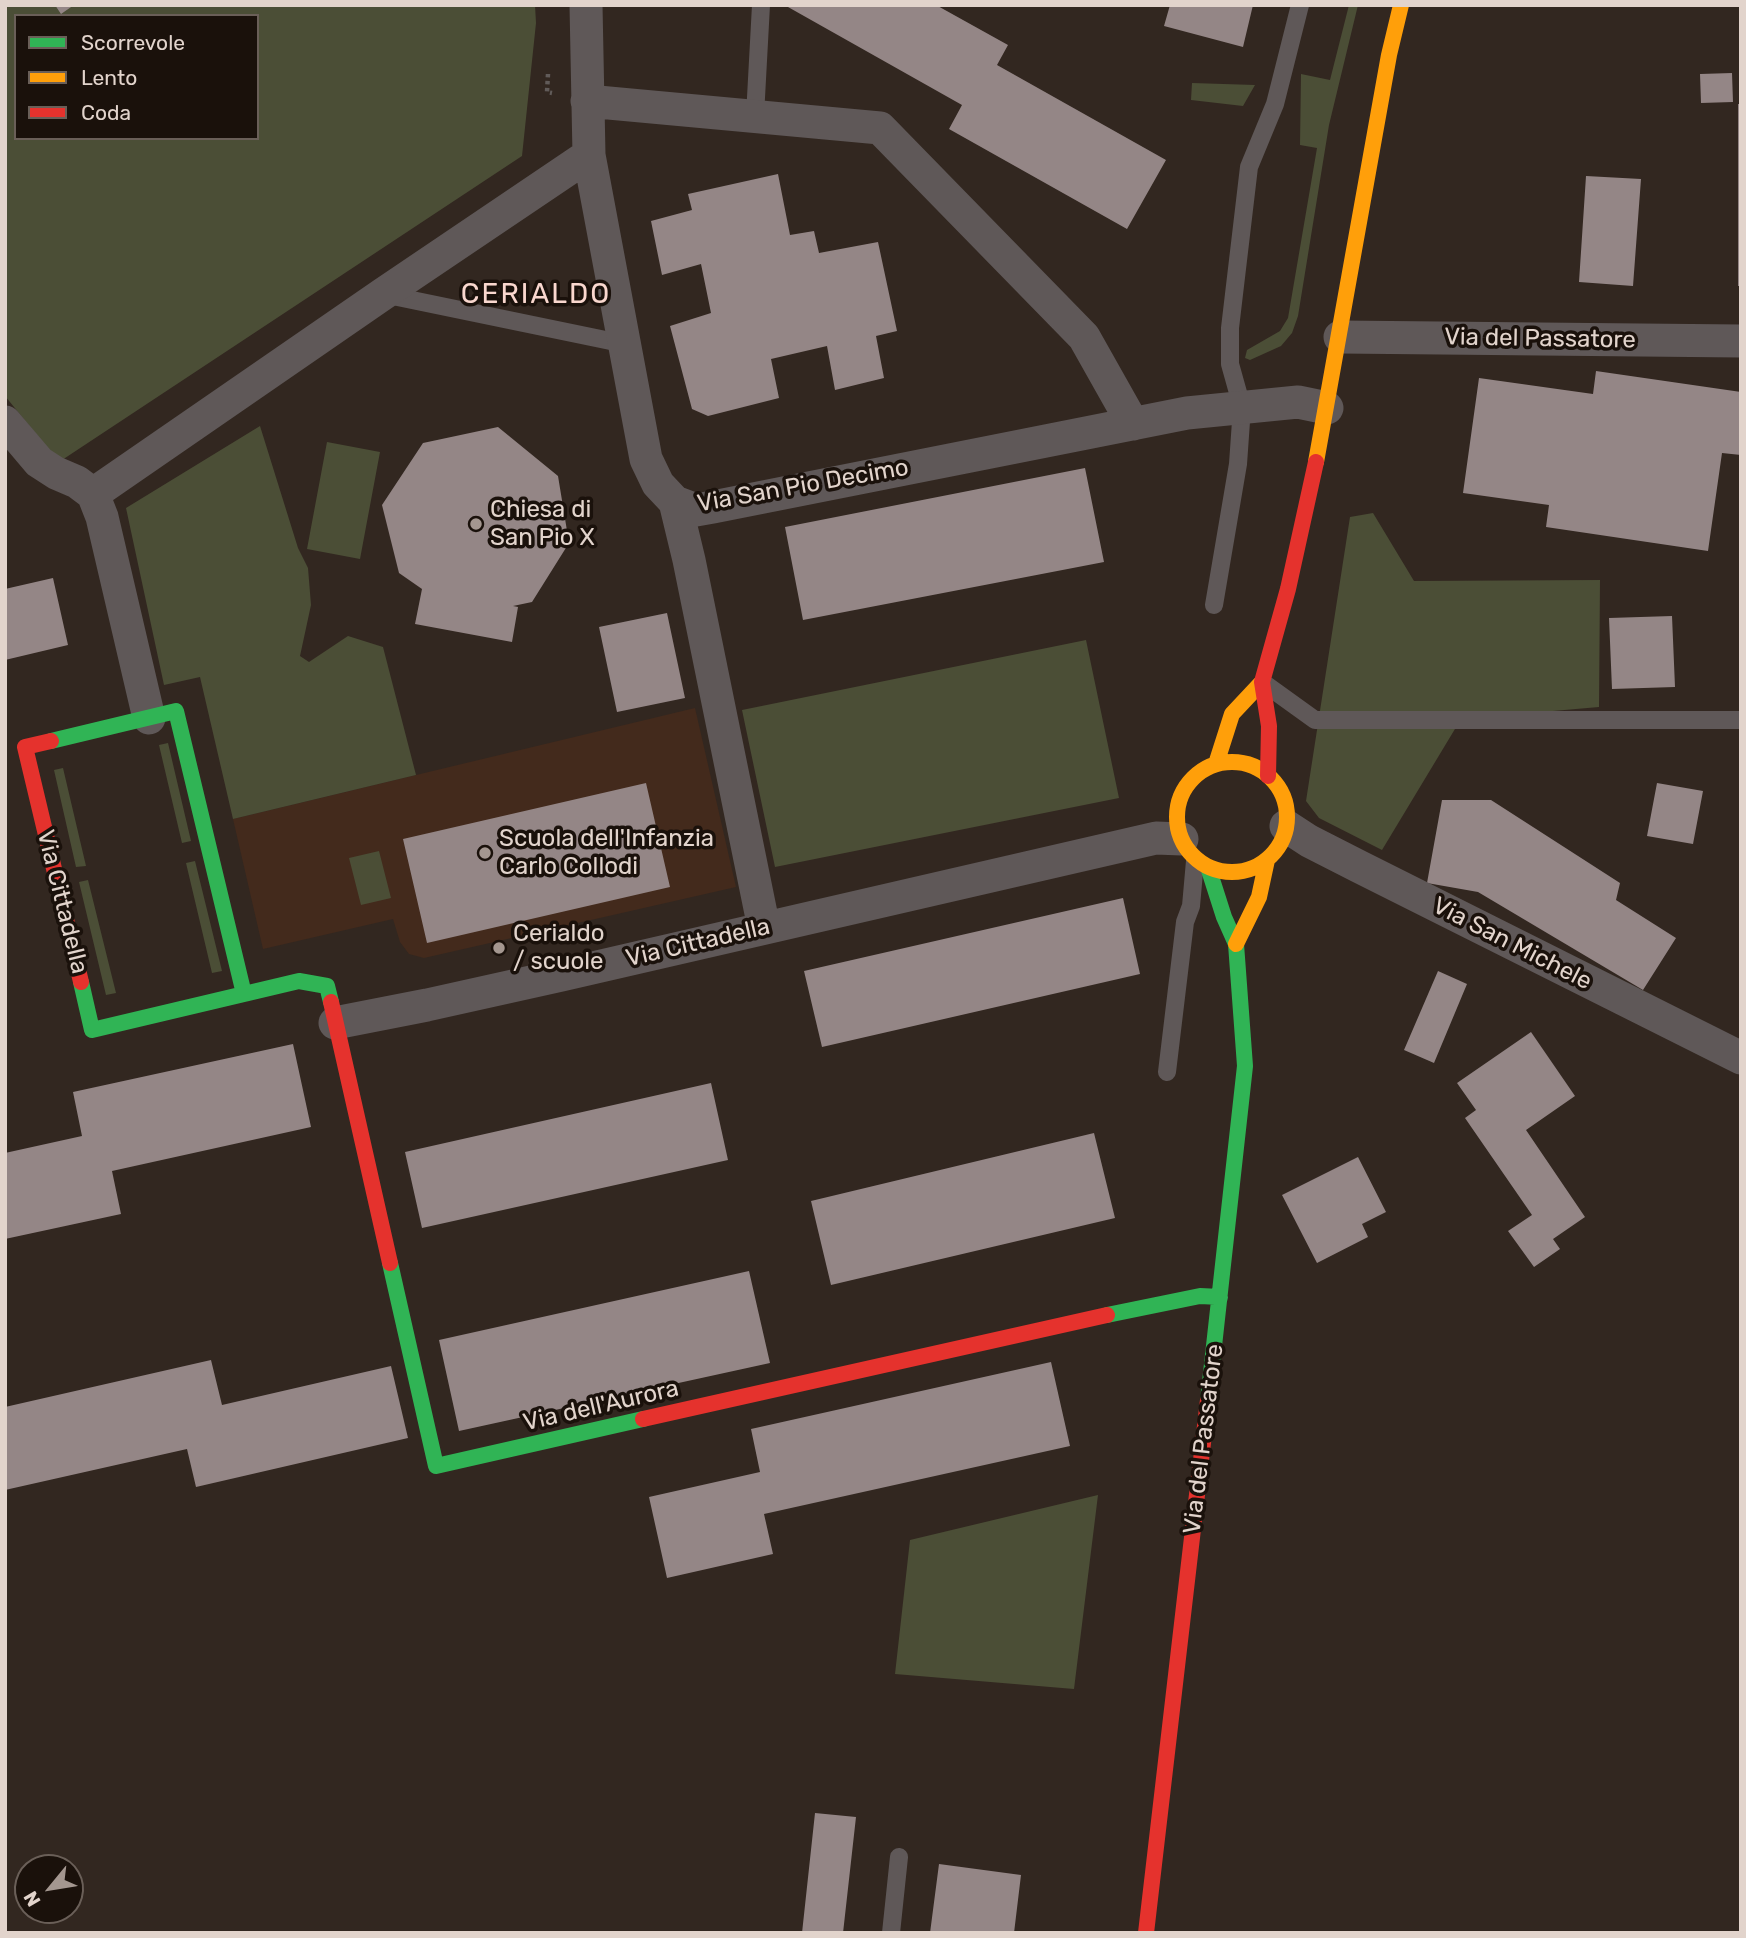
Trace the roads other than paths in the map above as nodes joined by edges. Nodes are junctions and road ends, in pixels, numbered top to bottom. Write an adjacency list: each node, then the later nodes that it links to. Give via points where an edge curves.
1 (586, 5): 5 (street, Via San Pio Decimo)
2 (761, 5): 6 (lane)
3 (1300, 5): 12 (lane, via 1275,104 1249,167 1230,328 1230,364)
4 (1401, 5): 9 (street)
5 (587, 101): 6 (street); 7 (street, Via San Pio Decimo)
6 (755, 116): 15 (street, via 880,128 1084,337)
7 (589, 155): 8 (street); 11 (street, Via San Pio Decimo)
8 (383, 294): 11 (lane); 16 (street)
9 (1340, 337): 10 (street, Via del Passatore); 13 (street)
10 (1741, 341)
11 (625, 344): 17 (street, Via San Pio Decimo, via 646,459 658,484)
12 (1242, 407): 13 (street, Via San Pio Decimo, via 1298,402); 15 (street, Via San Pio Decimo); 18 (lane, via 1238,464)
13 (1327, 408): 19 (street, via 1288,589)
14 (5, 422): 16 (street, via 39,462)
15 (1133, 424): 17 (street, Via San Pio Decimo, via 696,510)
16 (93, 494): 20 (street)
17 (675, 502): 27 (street)
18 (1214, 605)
19 (1262, 682): 21 (lane, via 1315,720); 22 (street, via 1232,713); 23 (street, via 1269,726)
20 (149, 718): 29 (street, Via Cittadella, via 176,711); 29 (street, Via Cittadella, via 25,747 92,1030)
21 (1741, 720)
22 (1216, 764): 23 (street, via 1252,766); 25 (street, via 1199,773 1179,803 1177,821)
23 (1269, 776): 24 (street, via 1280,790)
24 (1286, 826): 26 (street, via 1283,839); 31 (street, Via San Michele)
25 (1195, 855): 26 (street, via 1224,872 1254,868); 27 (street, Via Cittadella, via 1156,838); 28 (street, Via del Passatore); 32 (lane)
26 (1267, 860): 28 (street, via 1259,897)
27 (764, 928): 30 (street, Via Cittadella)
28 (1236, 944): 33 (street, Via del Passatore, via 1245,1066)
29 (244, 994): 30 (street, Via Cittadella, via 299,981 327,986)
30 (335, 1023): 33 (street, Via dell'Aurora, via 436,1466 1118,1312)
31 (1741, 1058)
32 (1167, 1072)
33 (1220, 1297): 36 (street, Via del Passatore)
34 (899, 1857): 35 (lane)
35 (891, 1933)
36 (1146, 1933)

